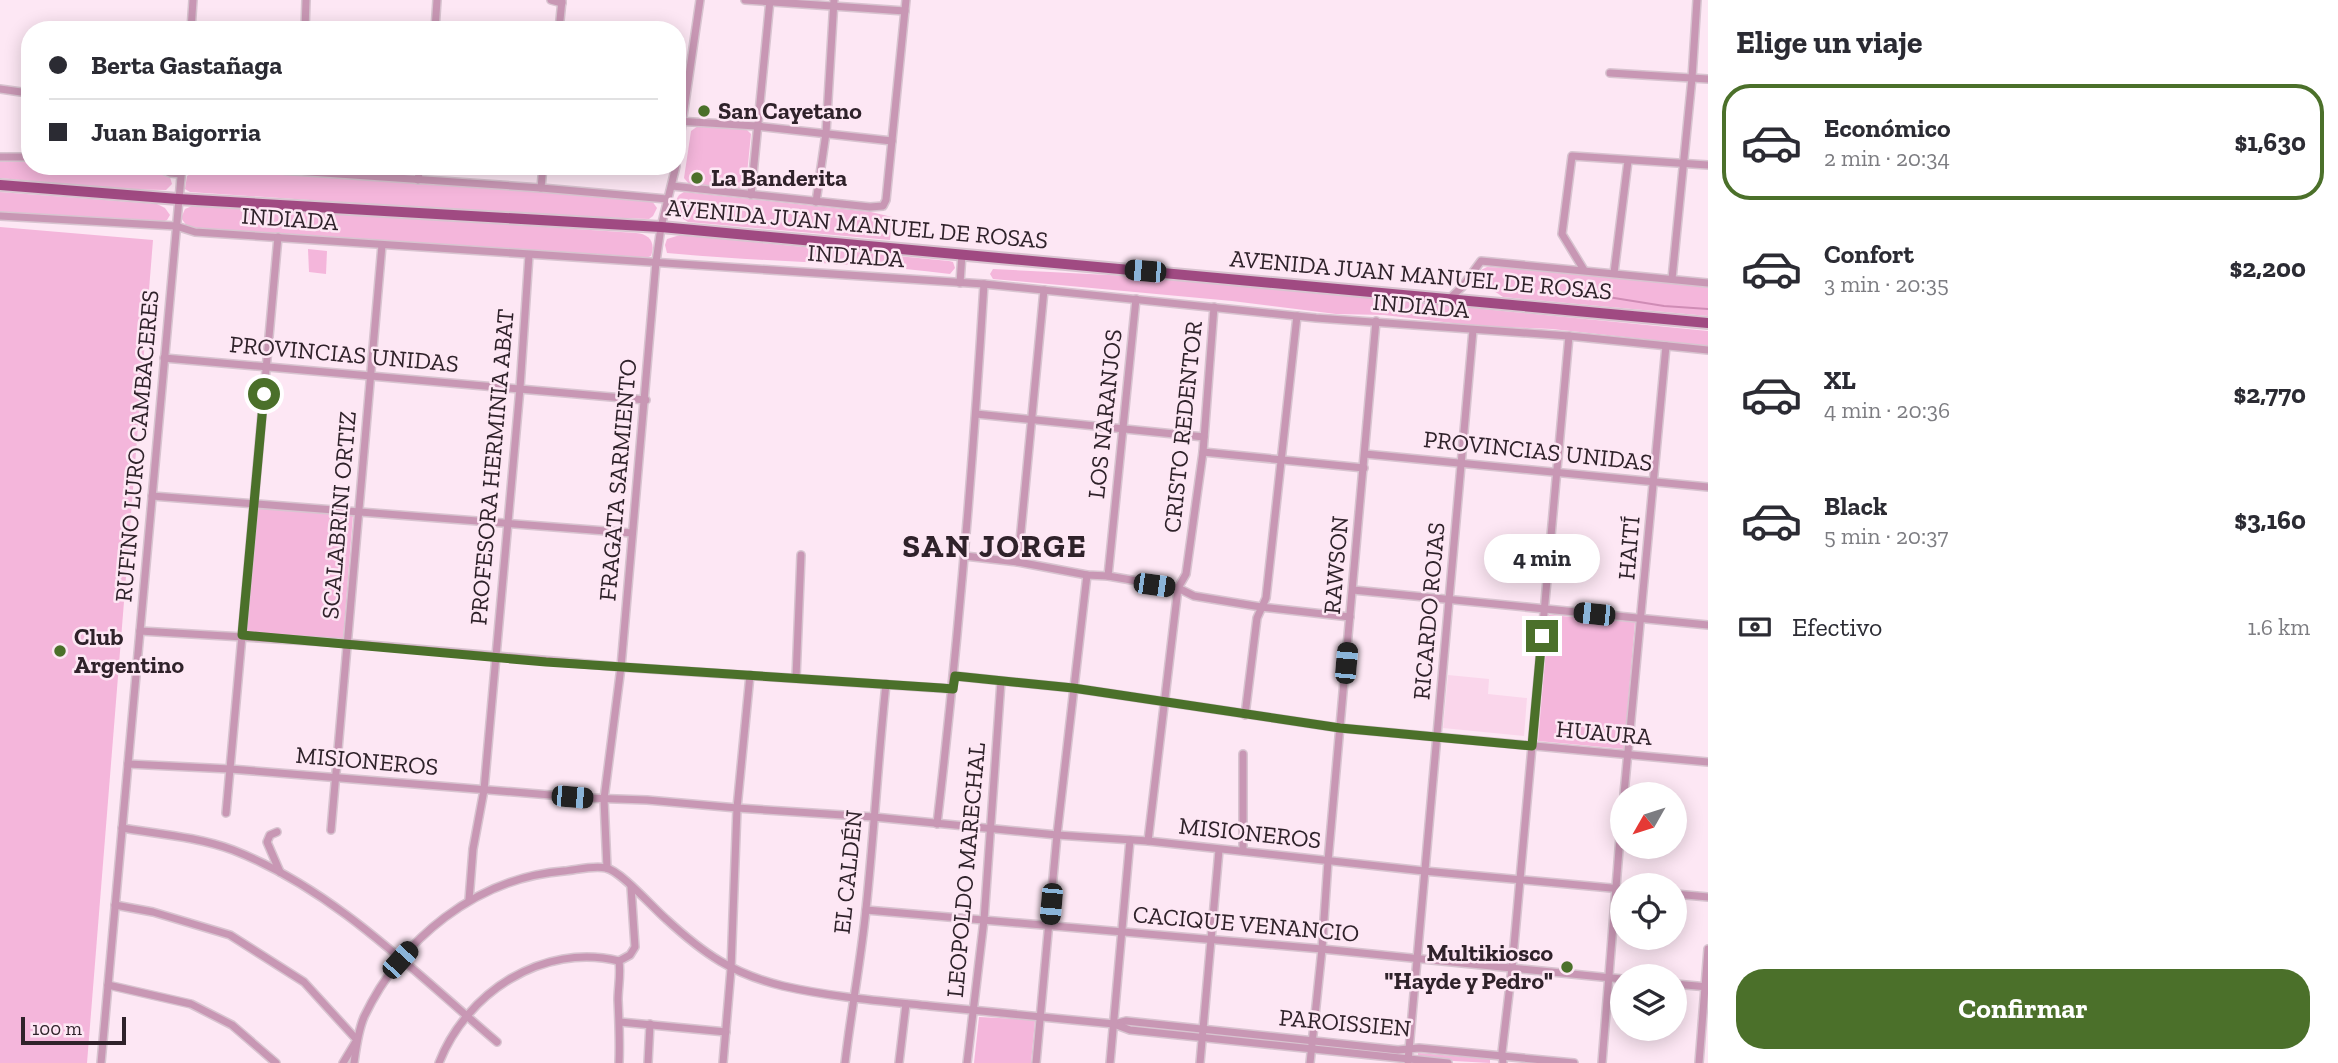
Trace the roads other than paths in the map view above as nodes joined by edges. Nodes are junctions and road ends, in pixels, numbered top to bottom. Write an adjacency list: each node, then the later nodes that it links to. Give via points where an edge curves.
1 (193, 0): 14 (street)
2 (306, 0): 15 (street)
3 (437, 0): 16 (street)
4 (551, 0): 8 (street)
5 (700, 0): 21 (street)
6 (744, 0): 9 (street)
7 (906, 0): 13 (street)
8 (562, 1): 17 (street)
9 (770, 1): 10 (street); 25 (street)
10 (834, 3): 13 (street); 26 (street)
11 (1697, 4): 12 (street); 19 (street)
12 (1708, 8)
13 (905, 11): 27 (street)
14 (192, 21)
15 (305, 21)
16 (436, 21)
17 (560, 21)
18 (1610, 73): 19 (street)
19 (1692, 78): 20 (street); 31 (street)
20 (1708, 79)
21 (686, 85)
22 (0, 89): 23 (street)
23 (21, 92)
24 (686, 121): 25 (street)
25 (756, 126): 26 (street); 42 (street)
26 (826, 134): 27 (street); 45 (street)
27 (892, 141): 45 (street, INDIADA, via 883,206)
28 (0, 157): 29 (street)
29 (21, 157)
30 (1628, 160): 31 (street); 54 (street, via 1572,156 1562,234); 55 (street)
31 (1684, 162): 32 (street); 56 (street)
32 (1708, 165)
33 (180, 175): 43 (street, RUFINO LURO CAMBACERES)
34 (368, 175): 38 (street, INDIADA)
35 (419, 175): 38 (street)
36 (543, 175): 41 (street)
37 (674, 175): 40 (street, FRAGATA SARMIENTO)
38 (418, 180): 41 (street, INDIADA)
39 (0, 185): 43 (main road, AVENIDA JUAN MANUEL DE ROSAS)
40 (672, 186): 42 (street, INDIADA); 44 (street, FRAGATA SARMIENTO)
41 (541, 188): 44 (street, INDIADA)
42 (751, 195): 45 (street, INDIADA)
43 (178, 199): 47 (street, RUFINO LURO CAMBACERES); 48 (main road, AVENIDA JUAN MANUEL DE ROSAS)
44 (667, 199): 48 (street, FRAGATA SARMIENTO)
45 (816, 202)
46 (0, 216): 47 (street, INDIADA)
47 (176, 226): 49 (street, INDIADA, via 195,232); 71 (street, RUFINO LURO CAMBACERES)
48 (661, 227): 51 (main road, AVENIDA JUAN MANUEL DE ROSAS); 53 (street, FRAGATA SARMIENTO)
49 (278, 237): 50 (street, INDIADA); 72 (street)
50 (382, 245): 52 (street, INDIADA); 73 (street, SCALABRINI ORTIZ)
51 (962, 254): 57 (street); 62 (main road, AVENIDA JUAN MANUEL DE ROSAS)
52 (529, 255): 53 (street, INDIADA); 74 (street, PROFESORA HERMINIA ABAT)
53 (656, 262): 57 (street, INDIADA); 75 (street, FRAGATA SARMIENTO)
54 (1584, 270): 55 (street, INDIADA); 62 (street, INDIADA, via 1480,261)
55 (1614, 273): 56 (street, INDIADA)
56 (1672, 279): 58 (street, INDIADA)
57 (960, 283): 59 (street, INDIADA)
58 (1708, 283)
59 (984, 285): 60 (street, INDIADA); 76 (street)
60 (1044, 290): 61 (street, INDIADA); 77 (street)
61 (1136, 299): 63 (street, INDIADA); 78 (street, LOS NARANJOS)
62 (1448, 299): 66 (main road, AVENIDA JUAN MANUEL DE ROSAS)
63 (1214, 307): 64 (street, INDIADA); 79 (street, CRISTO REDENTOR)
64 (1297, 316): 65 (street, INDIADA); 82 (street)
65 (1376, 321): 67 (street, INDIADA); 81 (street, RAWSON)
66 (1708, 323)
67 (1473, 330): 68 (street, INDIADA); 83 (street, RICARDO ROJAS)
68 (1569, 337): 69 (street, INDIADA); 85 (street)
69 (1666, 346): 70 (street, INDIADA); 86 (street, HAITÍ)
70 (1708, 350)
71 (164, 358): 72 (street, PROVINCIAS UNIDAS); 88 (street, RUFINO LURO CAMBACERES)
72 (266, 367): 73 (street, PROVINCIAS UNIDAS); 89 (street)
73 (371, 376): 74 (street, PROVINCIAS UNIDAS); 90 (street, SCALABRINI ORTIZ)
74 (520, 388): 75 (street, PROVINCIAS UNIDAS); 91 (street, PROFESORA HERMINIA ABAT)
75 (646, 400): 92 (street, FRAGATA SARMIENTO)
76 (976, 414): 77 (street); 94 (street)
77 (1031, 419): 78 (street); 95 (street)
78 (1122, 429): 79 (street); 97 (street, LOS NARANJOS)
79 (1204, 437): 80 (street, CRISTO REDENTOR)
80 (1203, 452): 82 (street); 98 (street, CRISTO REDENTOR, via 1186,574)
81 (1365, 454): 83 (street, PROVINCIAS UNIDAS); 84 (street, RAWSON)
82 (1281, 459): 84 (street); 101 (street, via 1266,598)
83 (1462, 463): 85 (street, PROVINCIAS UNIDAS); 100 (street, RICARDO ROJAS)
84 (1364, 468): 99 (street, RAWSON)
85 (1558, 472): 86 (street, PROVINCIAS UNIDAS); 102 (street)
86 (1653, 482): 87 (street, PROVINCIAS UNIDAS); 104 (street, HAITÍ)
87 (1708, 487)
88 (152, 496): 89 (street); 106 (street, RUFINO LURO CAMBACERES)
89 (253, 503): 90 (street); 107 (street)
90 (359, 512): 91 (street); 108 (street, SCALABRINI ORTIZ)
91 (508, 523): 92 (street); 109 (street, PROFESORA HERMINIA ABAT)
92 (632, 533): 110 (street, FRAGATA SARMIENTO)
93 (801, 555): 113 (street)
94 (965, 556): 95 (street); 112 (street)
95 (1018, 562): 96 (street)
96 (1087, 575): 97 (street); 116 (street)
97 (1108, 576): 98 (street)
98 (1178, 589): 101 (street); 118 (street, CRISTO REDENTOR)
99 (1353, 590): 100 (street); 103 (street, RAWSON)
100 (1448, 600): 102 (street); 121 (street, RICARDO ROJAS)
101 (1261, 607): 103 (street); 119 (street)
102 (1545, 608): 104 (street); 122 (street)
103 (1350, 617): 120 (street, RAWSON)
104 (1642, 618): 105 (street); 124 (street, HAITÍ)
105 (1708, 625)
106 (140, 631): 107 (street); 126 (street, RUFINO LURO CAMBACERES)
107 (242, 635): 108 (street); 127 (street)
108 (346, 643): 109 (street); 128 (street, SCALABRINI ORTIZ)
109 (496, 658): 110 (street); 130 (street, PROFESORA HERMINIA ABAT)
110 (621, 667): 111 (street); 131 (street, FRAGATA SARMIENTO)
111 (750, 675): 113 (street); 132 (street)
112 (955, 676): 114 (street, HUAURA); 117 (street)
113 (796, 678): 115 (street)
114 (1001, 681): 116 (street, HUAURA); 137 (street, LEOPOLDO MARECHAL)
115 (886, 684): 117 (street); 134 (street, EL CALDÉN)
116 (1073, 688): 118 (street, HUAURA); 140 (street)
117 (953, 689): 135 (street)
118 (1163, 703): 119 (street, HUAURA); 142 (street, CRISTO REDENTOR)
119 (1245, 715): 120 (street, HUAURA)
120 (1340, 728): 121 (street, HUAURA); 145 (street, RAWSON)
121 (1436, 737): 122 (street, HUAURA); 147 (street, RICARDO ROJAS)
122 (1532, 746): 124 (street, HUAURA); 149 (street)
123 (1243, 754): 144 (street)
124 (1628, 755): 125 (street, HUAURA); 129 (street, HAITÍ)
125 (1708, 762)
126 (128, 764): 127 (street, MISIONEROS); 136 (street, RUFINO LURO CAMBACERES)
127 (230, 769): 128 (street, MISIONEROS); 133 (street)
128 (336, 779): 130 (street, MISIONEROS); 138 (street, SCALABRINI ORTIZ)
129 (1625, 782)
130 (484, 790): 131 (street, MISIONEROS); 154 (street, PROFESORA HERMINIA ABAT)
131 (604, 799): 132 (street, MISIONEROS); 146 (street, FRAGATA SARMIENTO)
132 (737, 808): 134 (street, MISIONEROS); 168 (street)
133 (226, 813)
134 (874, 817): 135 (street, MISIONEROS); 156 (street, EL CALDÉN)
135 (937, 824): 137 (street, MISIONEROS)
136 (122, 828): 148 (street, via 231,850); 155 (street, RUFINO LURO CAMBACERES)
137 (989, 828): 140 (street, MISIONEROS); 157 (street, LEOPOLDO MARECHAL)
138 (331, 830)
139 (277, 832): 148 (street, via 267,842)
140 (1056, 835): 141 (street, MISIONEROS); 158 (street)
141 (1130, 840): 142 (street, MISIONEROS); 159 (street)
142 (1148, 841): 143 (street, MISIONEROS)
143 (1219, 850): 144 (street, MISIONEROS); 160 (street)
144 (1243, 851): 145 (street, MISIONEROS)
145 (1328, 860): 147 (street, MISIONEROS); 161 (street, RAWSON)
146 (607, 868): 150 (street, PAROISSIEN); 154 (street, via 548,873)
147 (1424, 871): 149 (street, MISIONEROS); 164 (street, RICARDO ROJAS)
148 (280, 872): 165 (street, via 335,905)
149 (1520, 880): 151 (street, MISIONEROS); 167 (street)
150 (631, 885): 166 (street, via 635,947); 168 (street, PAROISSIEN, via 675,927)
151 (1610, 888)
152 (1687, 895): 153 (street)
153 (1708, 897)
154 (469, 900): 165 (street)
155 (115, 905): 170 (street, RUFINO LURO CAMBACERES); 183 (street, via 230,935 304,982)
156 (866, 910): 157 (street, CACIQUE VENANCIO); 173 (street, EL CALDÉN)
157 (984, 920): 158 (street, CACIQUE VENANCIO); 175 (street, LEOPOLDO MARECHAL)
158 (1048, 926): 159 (street, CACIQUE VENANCIO); 177 (street)
159 (1122, 933): 160 (street, CACIQUE VENANCIO); 180 (street)
160 (1209, 941): 161 (street, CACIQUE VENANCIO); 182 (street)
161 (1322, 949): 164 (street, CACIQUE VENANCIO); 185 (street, RAWSON)
162 (1708, 949): 172 (street)
163 (1612, 950): 169 (street)
164 (1418, 959): 167 (street, CACIQUE VENANCIO); 186 (street, RICARDO ROJAS)
165 (400, 960): 176 (street); 183 (street, via 363,1019)
166 (619, 961): 176 (street, via 555,960 519,973); 178 (street)
167 (1512, 968): 169 (street, CACIQUE VENANCIO); 187 (street)
168 (731, 969): 173 (street, PAROISSIEN, via 784,986); 181 (street)
169 (1609, 977): 206 (street)
170 (108, 985): 189 (street, RUFINO LURO CAMBACERES); 190 (street, via 191,1004 232,1025)
171 (1687, 985): 172 (street)
172 (1707, 987): 207 (street)
173 (852, 999): 174 (street, PAROISSIEN); 197 (street, EL CALDÉN)
174 (906, 1004): 175 (street, PAROISSIEN); 198 (street)
175 (973, 1010): 177 (street, PAROISSIEN); 199 (street, LEOPOLDO MARECHAL)
176 (466, 1016): 184 (street); 193 (street)
177 (1041, 1017): 180 (street, PAROISSIEN); 200 (street)
178 (620, 1022): 179 (street); 194 (street)
179 (650, 1024): 181 (street); 195 (street)
180 (1114, 1024): 182 (street, PAROISSIEN, via 1126,1021); 201 (street)
181 (726, 1032): 196 (street)
182 (1202, 1033): 185 (street, PAROISSIEN); 202 (street)
183 (357, 1040): 191 (street); 192 (street)
184 (496, 1042)
185 (1312, 1044): 186 (street, PAROISSIEN); 188 (street, PAROISSIEN); 203 (street, RAWSON)
186 (1409, 1049): 187 (street, PAROISSIEN); 188 (street, RICARDO ROJAS)
187 (1503, 1060): 205 (street, PAROISSIEN)
188 (1408, 1061): 204 (street, PAROISSIEN)
189 (101, 1063)
190 (276, 1063)
191 (343, 1063)
192 (354, 1063)
193 (439, 1063)
194 (619, 1063)
195 (648, 1063)
196 (723, 1063)
197 (845, 1063)
198 (899, 1063)
199 (967, 1063)
200 (1036, 1063)
201 (1110, 1063)
202 (1200, 1063)
203 (1310, 1063)
204 (1448, 1063)
205 (1574, 1063)
206 (1602, 1063)
207 (1699, 1063)

